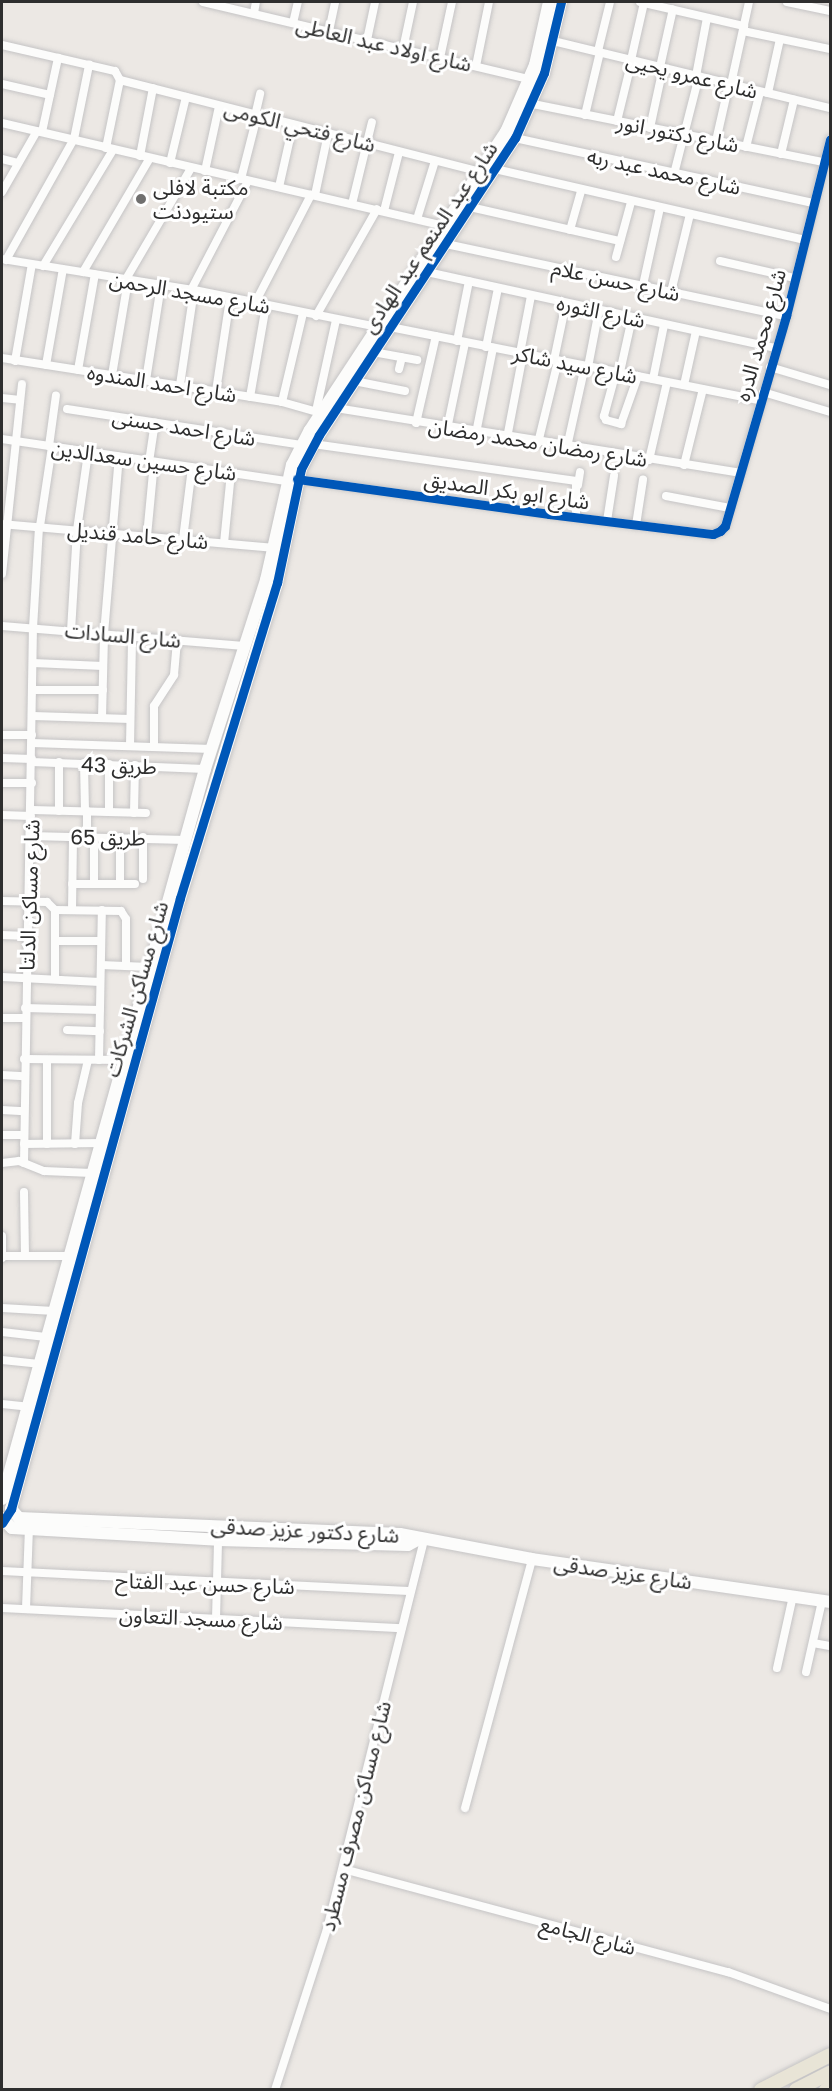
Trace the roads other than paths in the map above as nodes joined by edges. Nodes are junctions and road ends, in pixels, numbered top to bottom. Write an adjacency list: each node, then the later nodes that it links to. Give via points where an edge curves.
1 (203, 2): 15 (street, شارع اولاد عبد العاطى)
2 (256, 2): 18 (street)
3 (298, 2): 20 (street)
4 (336, 2): 22 (street)
5 (375, 2): 24 (street)
6 (413, 2): 27 (street)
7 (452, 2): 31 (street)
8 (489, 2): 34 (street)
9 (549, 2): 37 (street, شارع عبد المنعم عبد الهادى)
10 (561, 2): 25 (street, شارع عبد المنعم عبد الهادى)
11 (610, 2): 29 (street)
12 (642, 2): 16 (street); 32 (street)
13 (749, 2): 21 (street)
14 (787, 2): 17 (street)
15 (220, 3): 18 (street, شارع اولاد عبد العاطى)
16 (673, 9): 19 (street); 35 (street)
17 (831, 11)
18 (254, 14): 20 (street, شارع اولاد عبد العاطى)
19 (707, 18): 21 (street); 36 (street)
20 (293, 23): 22 (street, شارع اولاد عبد العاطى)
21 (744, 29): 23 (street); 40 (street)
22 (329, 31): 24 (street, شارع اولاد عبد العاطى)
23 (780, 39): 28 (street); 42 (street)
24 (367, 40): 27 (street, شارع اولاد عبد العاطى)
25 (553, 41): 29 (street, شارع عمرو يحيى); 47 (street, شارع عبد المنعم عبد الهادى)
26 (2, 45): 30 (street, شارع فتحي الكومى)
27 (403, 49): 31 (street, شارع اولاد عبد العاطى)
28 (831, 49)
29 (599, 52): 32 (street, شارع عمرو يحيى); 50 (street)
30 (58, 58): 33 (street, شارع فتحي الكومى); 44 (street)
31 (440, 58): 34 (street, شارع اولاد عبد العاطى)
32 (631, 60): 35 (street, شارع عمرو يحيى); 52 (street)
33 (89, 65): 38 (street, شارع فتحي الكومى, via 115,71); 61 (street)
34 (476, 66): 37 (street, شارع اولاد عبد العاطى)
35 (661, 67): 36 (street, شارع عمرو يحيى); 56 (street)
36 (697, 76): 40 (street, شارع عمرو يحيى); 59 (street)
37 (530, 79): 79 (street, شارع عبد المنعم عبد الهادى, via 506,132)
38 (120, 80): 41 (street, شارع فتحي الكومى); 66 (street)
39 (2, 84): 44 (street)
40 (730, 84): 42 (street, شارع عمرو يحيى); 63 (street)
41 (153, 88): 45 (street, شارع فتحي الكومى); 69 (street)
42 (764, 92): 46 (street, شارع عمرو يحيى); 65 (street)
43 (260, 94): 51 (street)
44 (50, 95): 57 (street)
45 (186, 97): 48 (street, شارع فتحي الكومى); 75 (street)
46 (794, 100): 49 (street, شارع عمرو يحيى); 68 (street)
47 (533, 104): 50 (street, شارع دكتور انور); 60 (street, شارع عبد المنعم عبد الهادى)
48 (219, 106): 51 (street, شارع فتحي الكومى); 78 (street)
49 (831, 108)
50 (585, 115): 52 (street, شارع دكتور انور)
51 (256, 116): 55 (street, شارع فتحي الكومى); 81 (street)
52 (617, 121): 56 (street, شارع دكتور انور)
53 (372, 122): 64 (street)
54 (2, 123): 57 (street)
55 (293, 125): 58 (street, شارع فتحي الكومى); 82 (street)
56 (650, 128): 59 (street, شارع دكتور انور)
57 (40, 132): 61 (street); 74 (street)
58 (328, 134): 64 (street, شارع فتحي الكومى); 85 (street)
59 (684, 135): 63 (street, شارع دكتور انور); 80 (street)
60 (515, 138): 77 (street, شارع عبد المنعم عبد الهادى); 80 (street, شارع محمد عبد ربه)
61 (74, 139): 66 (street); 100 (street)
62 (831, 139): 73 (street, شارع محمد الدره)
63 (716, 141): 65 (street, شارع دكتور انور)
64 (367, 143): 67 (street, شارع فتحي الكومى); 88 (street)
65 (746, 147): 68 (street, شارع دكتور انور)
66 (109, 149): 69 (street); 103 (street)
67 (399, 152): 72 (street, شارع فتحي الكومى); 91 (street)
68 (781, 154): 73 (street, شارع دكتور انور)
69 (140, 156): 70 (street)
70 (150, 158): 75 (street); 105 (street)
71 (2, 159): 74 (street)
72 (435, 161): 79 (street, شارع فتحي الكومى); 93 (street)
73 (822, 162): 87 (street, شارع محمد الدره)
74 (18, 163): 84 (street)
75 (170, 163): 76 (street)
76 (191, 168): 78 (street); 109 (street)
77 (495, 169): 83 (street); 89 (street, شارع عبد المنعم عبد الهادى)
78 (205, 171): 81 (street)
79 (480, 172): 94 (street, شارع عبد المنعم عبد الهادى)
80 (674, 174): 87 (street, شارع محمد عبد ربه)
81 (244, 180): 82 (street); 114 (street)
82 (279, 187): 85 (street)
83 (581, 191): 86 (street); 95 (street)
84 (2, 192)
85 (313, 195): 88 (street); 118 (street)
86 (631, 202): 90 (street); 97 (street)
87 (813, 203): 96 (street, شارع محمد الدره)
88 (352, 204): 91 (street)
89 (470, 207): 95 (street); 98 (street, شارع عبد المنعم عبد الهادى)
90 (660, 208): 92 (street); 112 (street)
91 (380, 210): 93 (street); 123 (street)
92 (690, 214): 96 (street); 115 (street)
93 (417, 219): 94 (street)
94 (446, 226): 128 (street, شارع عبد المنعم عبد الهادى)
95 (570, 230): 97 (street)
96 (804, 240): 108 (street, شارع محمد الدره)
97 (620, 241): 99 (street)
98 (446, 244): 106 (street, شارع عبد المنعم عبد الهادى); 112 (street, شارع حسن علام)
99 (616, 257)
100 (4, 259): 102 (street, شارع مسجد الرحمن)
101 (720, 261): 108 (street)
102 (32, 264): 103 (street, شارع مسجد الرحمن); 139 (street)
103 (43, 266): 104 (street, شارع مسجد الرحمن)
104 (63, 269): 105 (street, شارع مسجد الرحمن); 141 (street)
105 (83, 272): 107 (street, شارع مسجد الرحمن)
106 (427, 272): 110 (street, شارع الثوره); 128 (street, شارع عبد المنعم عبد الهادى)
107 (95, 274): 109 (street, شارع مسجد الرحمن); 145 (street)
108 (795, 278): 124 (street, شارع محمد الدره)
109 (127, 279): 111 (street, شارع مسجد الرحمن); 147 (street)
110 (469, 281): 113 (street, شارع الثوره); 131 (street)
111 (160, 285): 114 (street, شارع مسجد الرحمن); 150 (street)
112 (642, 285): 115 (street, شارع حسن علام)
113 (498, 288): 116 (street, شارع الثوره); 132 (street)
114 (192, 290): 117 (street, شارع مسجد الرحمن); 154 (street)
115 (671, 292): 124 (street, شارع حسن علام)
116 (531, 296): 119 (street, شارع الثوره); 135 (street)
117 (230, 298): 118 (street, شارع مسجد الرحمن); 158 (street)
118 (255, 303): 120 (street, شارع مسجد الرحمن)
119 (566, 303): 121 (street, شارع الثوره); 140 (street)
120 (266, 305): 122 (street, شارع مسجد الرحمن); 162 (street)
121 (599, 310): 125 (street, شارع الثوره); 142 (street)
122 (303, 313): 123 (street, شارع مسجد الرحمن); 165 (street)
123 (316, 316): 126 (street, شارع مسجد الرحمن)
124 (786, 316): 133 (street, شارع محمد الدره)
125 (632, 318): 127 (street, شارع الثوره); 146 (street)
126 (336, 320): 128 (street, شارع مسجد الرحمن); 168 (street)
127 (664, 325): 129 (street, شارع الثوره); 149 (street)
128 (384, 327): 130 (street, شارع سيد شاكر); 134 (street, شارع عبد المنعم عبد الهادى); 168 (street, شارع عبد المنعم عبد الهادى)
129 (696, 332): 133 (street, شارع الثوره); 155 (street)
130 (435, 336): 131 (street, شارع سيد شاكر); 171 (street)
131 (461, 342): 132 (street, شارع سيد شاكر); 172 (street)
132 (489, 347): 135 (street, شارع سيد شاكر); 173 (street)
133 (776, 348): 143 (street, شارع محمد الدره)
134 (373, 352): 136 (street); 151 (street, شارع عبد المنعم عبد الهادى)
135 (521, 354): 140 (street, شارع سيد شاكر); 174 (street)
136 (402, 357): 138 (street); 144 (street)
137 (2, 358): 139 (street, شارع احمد المندوه)
138 (417, 360)
139 (15, 361): 141 (street, شارع احمد المندوه)
140 (556, 361): 142 (street, شارع سيد شاكر); 177 (street)
141 (46, 365): 145 (street, شارع احمد المندوه)
142 (586, 366): 146 (street, شارع سيد شاكر); 180 (street)
143 (770, 367): 156 (street); 161 (street, شارع محمد الدره)
144 (399, 369)
145 (78, 370): 147 (street, شارع احمد المندوه)
146 (618, 372): 148 (street, شارع سيد شاكر); 148 (street, via 606,420 624,422)
147 (112, 375): 150 (street, شارع احمد المندوه)
148 (638, 376): 149 (street, شارع سيد شاكر)
149 (652, 379): 152 (street, شارع سيد شاكر)
150 (146, 380): 154 (street, شارع احمد المندوه)
151 (354, 381): 159 (street); 166 (street, شارع عبد المنعم عبد الهادى)
152 (667, 382): 155 (street, شارع سيد شاكر); 183 (street)
153 (22, 384): 164 (street)
154 (180, 385): 158 (street, شارع احمد المندوه)
155 (684, 385): 157 (street, شارع سيد شاكر)
156 (831, 385)
157 (703, 389): 161 (street, شارع سيد شاكر); 185 (street)
158 (216, 391): 162 (street, شارع احمد المندوه)
159 (405, 391)
160 (56, 394): 179 (street, شارع مساكن الدلتا)
161 (761, 396): 169 (street, شارع سيد شاكر); 189 (street, شارع محمد الدره)
162 (250, 397): 165 (street, شارع احمد المندوه)
163 (2, 398): 164 (street)
164 (20, 400): 176 (street)
165 (282, 402): 168 (street, شارع احمد المندوه)
166 (336, 408): 171 (street, شارع رمضان محمد رمضان); 178 (street, شارع عبد المنعم عبد الهادى)
167 (67, 409): 170 (street, شارع احمد حسنى)
168 (318, 412): 178 (street, شارع عبد المنعم عبد الهادى)
169 (831, 412)
170 (155, 422): 178 (street, شارع احمد حسنى); 184 (street)
171 (416, 423): 172 (street, شارع رمضان محمد رمضان)
172 (447, 429): 173 (street, شارع رمضان محمد رمضان)
173 (476, 433): 174 (street, شارع رمضان محمد رمضان)
174 (507, 438): 177 (street, شارع رمضان محمد رمضان)
175 (2, 439): 176 (street, شارع حسين سعدالدين)
176 (16, 441): 179 (street, شارع حسين سعدالدين); 198 (street)
177 (538, 443): 180 (street, شارع رمضان محمد رمضان)
178 (307, 444): 191 (street, شارع عبد المنعم عبد الهادى); 193 (street, شارع احمد حسنى)
179 (50, 447): 181 (street, شارع حسين سعدالدين); 200 (street, شارع مساكن الدلتا)
180 (567, 447): 183 (street, شارع رمضان محمد رمضان)
181 (88, 453): 182 (street, شارع حسين سعدالدين); 201 (street)
182 (119, 457): 184 (street, شارع حسين سعدالدين); 202 (street)
183 (649, 460): 185 (street, شارع رمضان محمد رمضان)
184 (152, 462): 186 (street, شارع حسين سعدالدين); 204 (street)
185 (684, 465): 189 (street, شارع رمضان محمد رمضان)
186 (192, 468): 188 (street, شارع حسين سعدالدين); 205 (street)
187 (580, 472): 193 (street)
188 (231, 473): 191 (street, شارع حسين سعدالدين); 206 (street)
189 (740, 473): 195 (street, شارع محمد الدره)
190 (614, 476): 197 (street)
191 (292, 480): 196 (street, شارع ابو بكر الصديق); 207 (street, شارع مساكن الشركات); 253 (street, شارع مساكن الشركات, via 278,583)
192 (642, 480): 199 (street)
193 (578, 484): 196 (street)
194 (666, 496): 195 (street)
195 (730, 508): 203 (street, شارع محمد الدره, via 725,526)
196 (576, 517): 197 (street, شارع ابو بكر الصديق)
197 (607, 521): 199 (street, شارع ابو بكر الصديق)
198 (4, 523): 200 (street, شارع حامد قنديل); 208 (street)
199 (636, 525): 203 (street, شارع ابو بكر الصديق)
200 (40, 526): 201 (street, شارع حامد قنديل); 210 (street, شارع مساكن الدلتا)
201 (77, 530): 202 (street, شارع حامد قنديل); 211 (street)
202 (112, 533): 204 (street, شارع حامد قنديل); 212 (street)
203 (713, 534)
204 (147, 536): 205 (street, شارع حامد قنديل)
205 (183, 539): 206 (street, شارع حامد قنديل)
206 (224, 543): 207 (street, شارع حامد قنديل)
207 (274, 548): 215 (street, شارع مساكن الشركات)
208 (2, 573)
209 (2, 626): 210 (street, شارع السادات)
210 (33, 628): 211 (street, شارع السادات); 216 (street, شارع مساكن الدلتا)
211 (71, 631): 212 (street, شارع السادات)
212 (104, 634): 213 (street, شارع السادات); 217 (street)
213 (132, 636): 214 (street, شارع السادات); 222 (street)
214 (177, 639): 215 (street, شارع السادات); 226 (street, via 174,675 154,706)
215 (244, 646): 227 (street, شارع مساكن الشركات)
216 (33, 663): 217 (street); 218 (street, شارع مساكن الدلتا)
217 (103, 666): 219 (street)
218 (33, 690): 219 (street); 220 (street, شارع مساكن الدلتا)
219 (103, 690): 221 (street)
220 (33, 716): 221 (street); 224 (street, شارع مساكن الدلتا)
221 (102, 718): 222 (street)
222 (130, 719): 225 (street)
223 (2, 735): 224 (street)
224 (32, 739): 225 (street); 229 (street, شارع مساكن الدلتا)
225 (129, 745): 226 (street)
226 (154, 745): 227 (street)
227 (212, 749): 234 (street, شارع مساكن الشركات)
228 (2, 758): 229 (street, طريق 43)
229 (32, 760): 230 (street, طريق 43); 236 (street, شارع مساكن الدلتا)
230 (59, 762): 231 (street, طريق 43); 237 (street)
231 (84, 763): 232 (street, طريق 43); 238 (street)
232 (110, 764): 233 (street, طريق 43); 239 (street)
233 (135, 765): 234 (street, طريق 43); 241 (street)
234 (205, 769): 249 (street, شارع مساكن الشركات)
235 (2, 783): 236 (street)
236 (32, 783): 240 (street, شارع مساكن الدلتا)
237 (59, 811): 238 (street); 240 (street)
238 (86, 811): 239 (street); 246 (street)
239 (109, 812): 241 (street)
240 (32, 813): 243 (street); 244 (street, شارع مساكن الدلتا)
241 (134, 813): 242 (street)
242 (146, 813)
243 (2, 815)
244 (31, 836): 245 (street, طريق 65); 255 (street, شارع مساكن الدلتا)
245 (73, 836): 246 (street, طريق 65); 250 (street)
246 (91, 836): 247 (street, طريق 65); 251 (street)
247 (120, 837): 248 (street, طريق 65); 252 (street)
248 (143, 837): 249 (street, طريق 65); 252 (street, via 139,881)
249 (185, 840): 253 (street, شارع مساكن الشركات)
250 (72, 884): 251 (street); 257 (street)
251 (94, 884): 252 (street)
252 (120, 884)
253 (175, 897): 265 (street, شارع مساكن الشركات); 305 (street, شارع مساكن الشركات)
254 (2, 901): 255 (street)
255 (29, 901): 256 (street, via 50,902); 260 (street, شارع مساكن الدلتا)
256 (55, 910): 257 (street); 261 (street)
257 (72, 910): 258 (street)
258 (102, 910): 262 (street); 264 (street, via 124,914)
259 (2, 936): 260 (street)
260 (28, 936): 267 (street, شارع مساكن الدلتا)
261 (55, 941): 262 (street); 268 (street)
262 (101, 941): 263 (street)
263 (101, 965): 264 (street); 269 (street)
264 (126, 966): 265 (street)
265 (149, 967): 280 (street, شارع مساكن الشركات)
266 (2, 977): 267 (street)
267 (26, 978): 268 (street); 270 (street, شارع مساكن الدلتا)
268 (55, 979): 269 (street)
269 (100, 982): 271 (street)
270 (25, 1005): 271 (street); 273 (street, شارع مساكن الدلتا)
271 (100, 1008): 275 (street)
272 (2, 1018): 273 (street)
273 (24, 1018): 276 (street, شارع مساكن الدلتا)
274 (67, 1030): 275 (street)
275 (100, 1031): 279 (street)
276 (24, 1059): 277 (street); 282 (street, شارع مساكن الدلتا)
277 (47, 1060): 278 (street); 288 (street)
278 (88, 1060): 279 (street); 289 (street, via 78,1103)
279 (99, 1060): 280 (street)
280 (124, 1060): 287 (street, شارع مساكن الشركات)
281 (2, 1074): 282 (street)
282 (24, 1076): 284 (street, شارع مساكن الدلتا)
283 (2, 1110): 284 (street)
284 (24, 1111): 286 (street, شارع مساكن الدلتا)
285 (2, 1135): 286 (street)
286 (24, 1140): 288 (street); 291 (street, شارع مساكن الدلتا)
287 (101, 1143): 289 (street); 292 (street, شارع مساكن الشركات)
288 (47, 1144): 289 (street)
289 (75, 1144)
290 (2, 1163): 291 (street)
291 (24, 1163): 292 (street, via 44,1171)
292 (92, 1173): 296 (street, شارع مساكن الشركات)
293 (24, 1192): 295 (street)
294 (2, 1236): 297 (street)
295 (25, 1255): 296 (street); 297 (street)
296 (69, 1256): 299 (street, شارع مساكن الشركات)
297 (2, 1257)
298 (2, 1308): 299 (street)
299 (54, 1311): 301 (street, شارع مساكن الشركات)
300 (2, 1332): 301 (street)
301 (46, 1337): 303 (street, شارع مساكن الشركات)
302 (2, 1360): 303 (street)
303 (39, 1364): 305 (street, شارع مساكن الشركات)
304 (2, 1404): 305 (street)
305 (33, 1407): 306 (street, شارع مساكن الشركات); 307 (street, شارع مساكن الشركات)
306 (2, 1499)
307 (11, 1509): 308 (street, شارع دكتور عزيز صدقى); 311 (street, شارع دكتور عزيز صدقى, via 19,1518 400,1534)
308 (2, 1521): 309 (street, شارع دكتور عزيز صدقى, via 12,1528)
309 (29, 1529): 310 (street, شارع دكتور عزيز صدقى); 314 (street)
310 (218, 1539): 311 (street, شارع دكتور عزيز صدقى, via 408,1545); 315 (street)
311 (420, 1540): 312 (street, شارع عزيز صدقى); 316 (street, شارع مساكن مصرف مسطرد)
312 (532, 1559): 317 (street, شارع عزيز صدقى); 327 (street)
313 (2, 1571): 314 (street, شارع حسن عبد الفتاح)
314 (27, 1573): 315 (street, شارع حسن عبد الفتاح); 320 (street)
315 (217, 1583): 316 (street, شارع حسن عبد الفتاح); 321 (street)
316 (409, 1591): 322 (street, شارع مساكن مصرف مسطرد)
317 (792, 1596): 318 (street, شارع عزيز صدقى); 325 (street)
318 (826, 1602): 323 (street)
319 (2, 1608): 320 (street, شارع مسجد التعاون)
320 (26, 1609): 321 (street, شارع مسجد التعاون)
321 (216, 1619): 322 (street, شارع مسجد التعاون)
322 (401, 1628): 328 (street, شارع مساكن مصرف مسطرد)
323 (813, 1643): 324 (street); 326 (street)
324 (831, 1646)
325 (777, 1668)
326 (806, 1672)
327 (465, 1808)
328 (343, 1869): 329 (street, شارع الجامع, via 728,1971); 333 (street, شارع مساكن مصرف مسطرد)
329 (831, 2009)
330 (831, 2055): 334 (main road)
331 (831, 2073): 335 (main road)
332 (831, 2087): 336 (main road)
333 (275, 2090)
334 (761, 2090)
335 (796, 2090)
336 (826, 2090)

